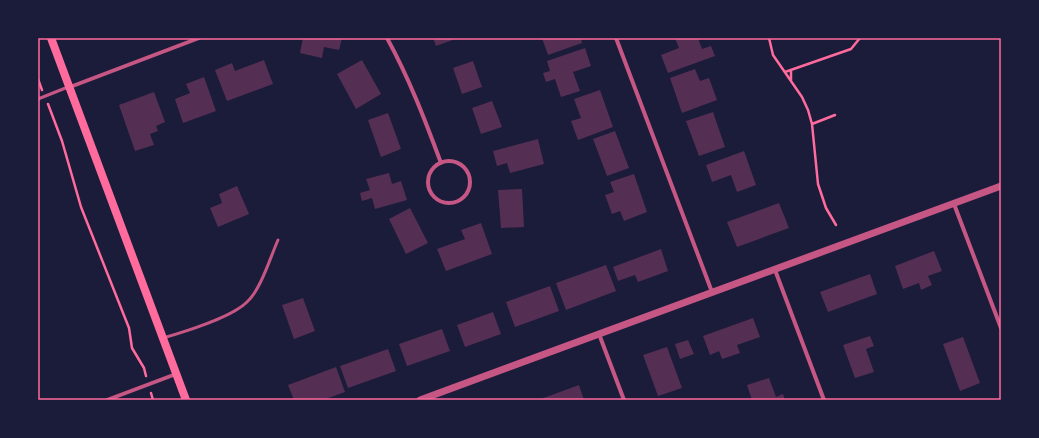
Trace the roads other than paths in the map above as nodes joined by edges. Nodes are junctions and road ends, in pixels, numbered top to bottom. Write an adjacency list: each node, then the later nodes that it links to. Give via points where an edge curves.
1 (51, 38): 5 (main road)
2 (199, 38): 5 (street)
3 (387, 38): 7 (street, via 417,100)
4 (616, 38): 12 (street)
5 (70, 87): 6 (lane); 15 (main road)
6 (38, 99)
7 (441, 163): 7 (street, via 460,164 469,175 470,182 466,194 455,202 441,201 431,192 428,185 431,172)
8 (1001, 186): 9 (street)
9 (954, 204): 11 (street); 13 (street)
10 (278, 240): 15 (lane, via 256,289 247,302 232,312)
11 (775, 270): 12 (street); 21 (street)
12 (712, 292): 14 (street)
13 (1001, 328)
14 (599, 334): 19 (street); 20 (street)
15 (163, 338): 16 (main road)
16 (176, 374): 17 (street); 18 (main road)
17 (107, 400)
18 (186, 400)
19 (420, 400)
20 (624, 400)
21 (824, 400)

